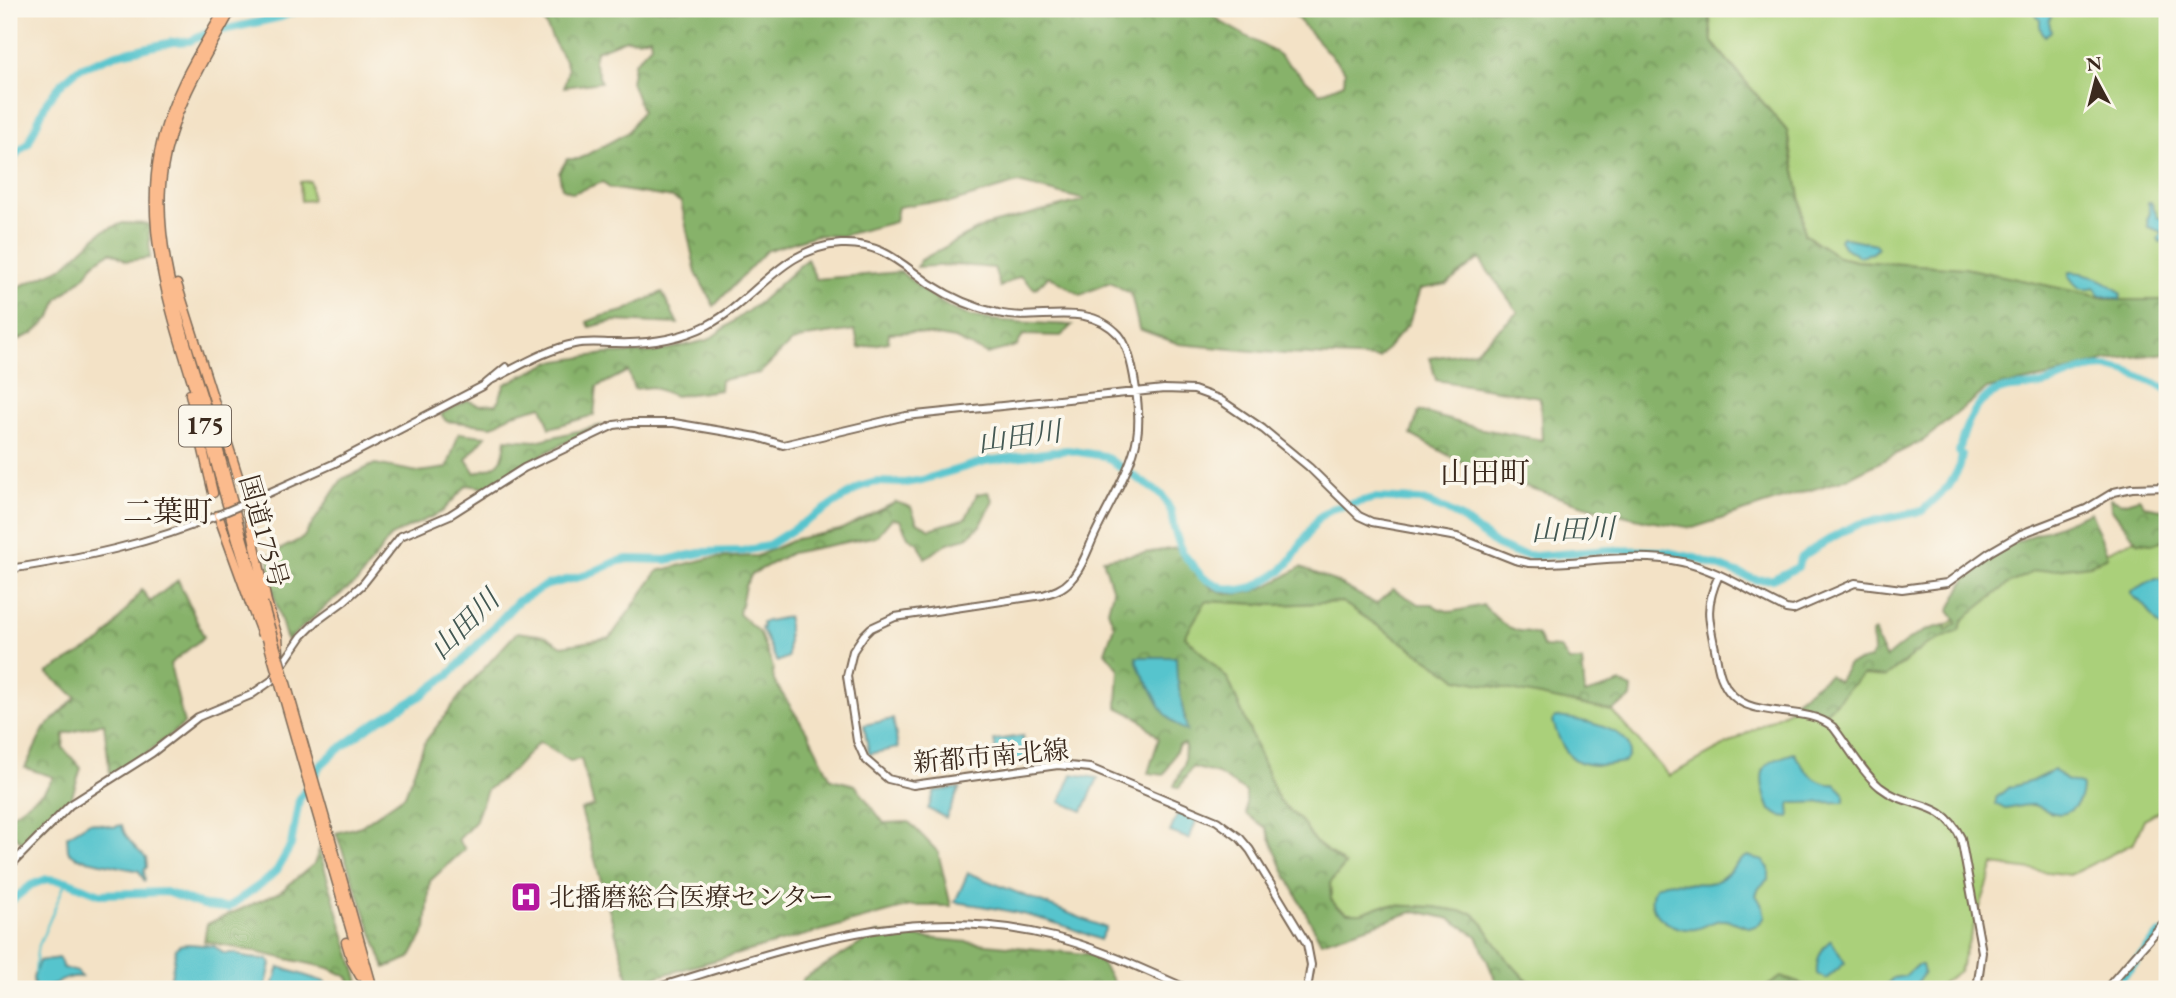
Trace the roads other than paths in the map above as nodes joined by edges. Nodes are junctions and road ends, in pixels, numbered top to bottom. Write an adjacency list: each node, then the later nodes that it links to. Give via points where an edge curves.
1 (225, 9): 3 (highway, 国道175号 / 175)
2 (232, 9): 3 (highway, 国道175号 / 175)
3 (208, 43): 4 (highway, 国道175号 / 175, via 183,82 158,161)
4 (161, 246): 5 (highway, 国道175号 / 175); 6 (highway, 国道175号 / 175)
5 (166, 255): 10 (highway); 17 (highway, 国道175号 / 175)
6 (161, 270): 12 (highway); 17 (highway, 国道175号 / 175, via 228,510)
7 (506, 367): 8 (street)
8 (491, 380): 9 (street, 新都市南北線, via 576,344 651,342 688,334 728,312 803,252 844,243 887,252 948,295 998,313 1067,313 1102,322 1127,348); 13 (street, via 334,464)
9 (1135, 392): 16 (street, via 1179,388 1219,399 1272,436 1359,516 1373,523 1457,537 1530,563 1644,558 1683,562); 19 (street, via 906,416 783,444 674,423 614,425 524,468 450,515 401,536 363,584 302,636 271,681 251,695 198,717 152,754 70,804); 25 (street, 新都市南北線, via 1138,426 1131,458 1077,571 1063,587 1043,595 895,618 871,628 853,651 847,676 857,741 871,765 900,783 1073,765 1104,773 1217,821 1250,850 1303,937 1311,965)
10 (239, 479)
11 (2167, 487): 16 (street, via 2114,492 2086,509 2021,534 1936,586 1902,589 1855,583 1793,610)
12 (213, 493)
13 (246, 503): 14 (street, bridge); 17 (highway)
14 (218, 515): 15 (street, via 114,551); 17 (highway)
15 (9, 569)
16 (1718, 575): 26 (street, via 1709,618 1722,681 1730,694 1749,706 1824,719 1881,788 1940,812 1955,825 1982,952)
17 (260, 604): 18 (highway, 国道175号 / 175, bridge); 18 (highway, 国道175号 / 175, bridge, via 280,656)
18 (338, 865): 22 (highway, 国道175号 / 175); 22 (highway, 国道175号 / 175)
19 (9, 867)
20 (2167, 919): 27 (street)
21 (346, 942): 22 (highway)
22 (369, 989)
23 (652, 989): 24 (street, via 838,936 902,925 952,923 1056,937)
24 (1188, 989)
25 (1307, 989)
26 (1977, 989)
27 (2106, 989)

